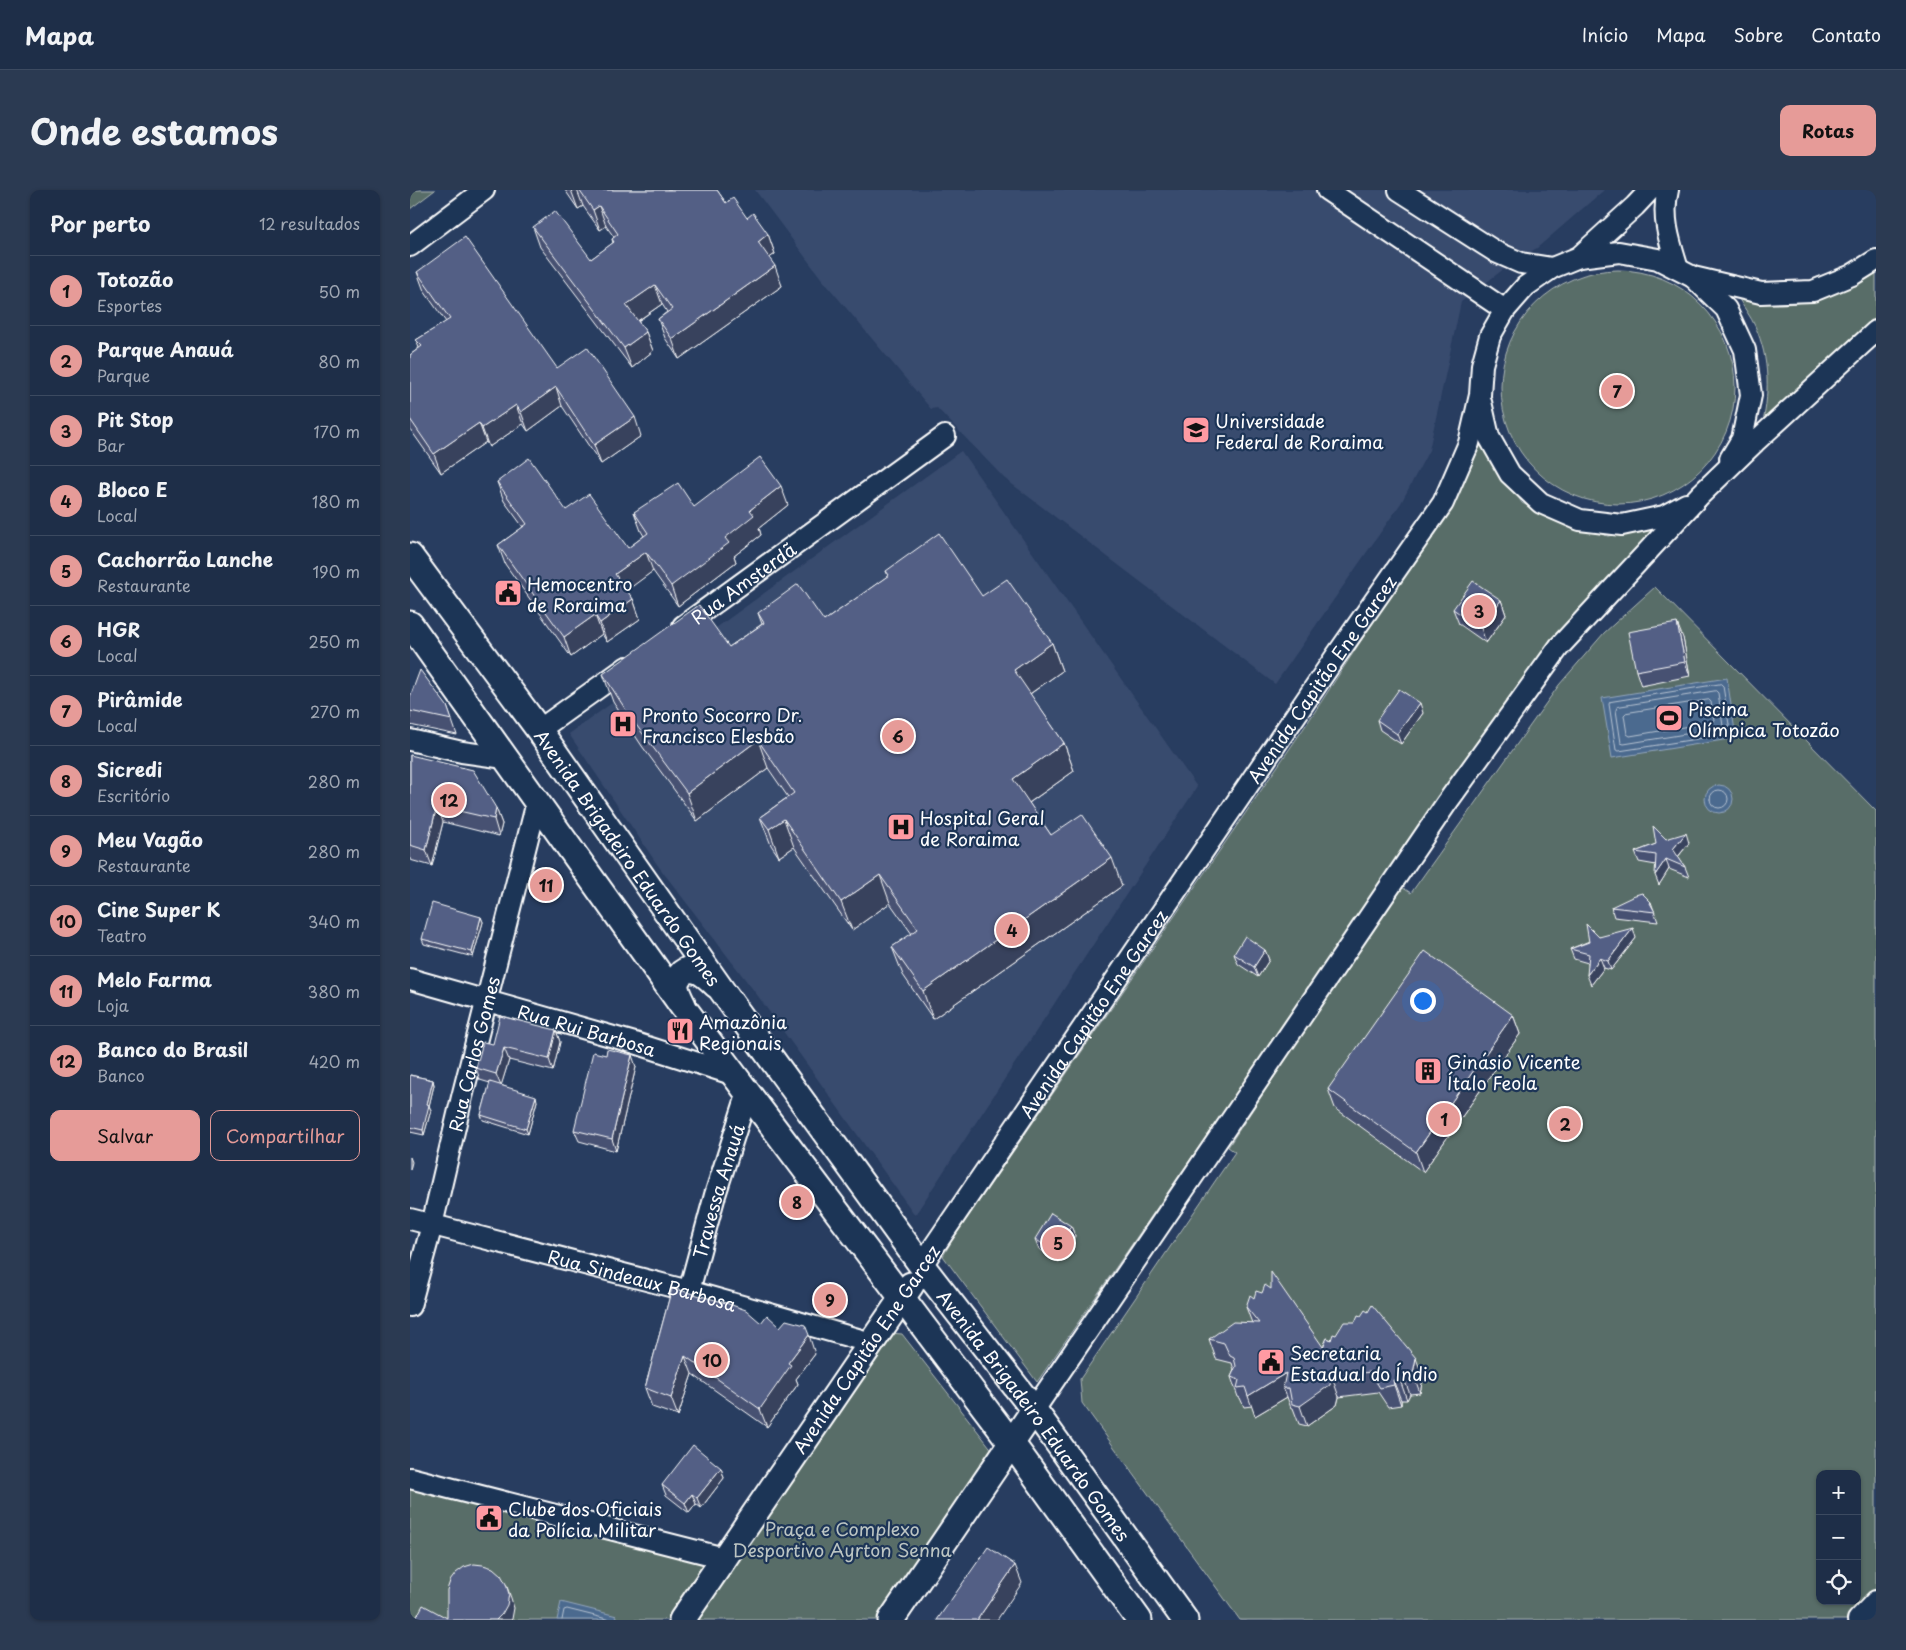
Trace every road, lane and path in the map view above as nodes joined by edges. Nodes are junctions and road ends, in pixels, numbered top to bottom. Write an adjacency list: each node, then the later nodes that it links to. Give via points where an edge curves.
1 (484, 190): 6 (street)
2 (1327, 190): 11 (street)
3 (1399, 190): 9 (street, via 1496,252 1522,263)
4 (1650, 190): 7 (street)
5 (1668, 190): 10 (street, via 1665,200 1667,236)
6 (410, 246)
7 (1579, 257): 9 (street, Avenida Capitão Ene Garcez); 10 (street, Avenida Capitão Ene Garcez, via 1619,252 1658,259)
8 (1876, 260): 10 (street, Avenida Capitão Ene Garcez, via 1852,275 1813,291 1761,293)
9 (1552, 268): 11 (street, Avenida Capitão Ene Garcez, via 1526,286)
10 (1686, 273): 15 (street, Avenida Capitão Ene Garcez, via 1726,309 1746,350 1751,395 1742,439)
11 (1505, 310): 13 (street, Avenida Capitão Ene Garcez, via 1488,343 1482,365)
12 (1876, 331): 15 (street, Avenida Capitão Ene Garcez)
13 (1480, 395): 16 (street, Avenida Capitão Ene Garcez, via 1489,437 1510,474 1541,503 1580,520 1622,525 1664,516); 34 (street, Avenida Capitão Ene Garcez, via 1469,443 1443,503)
14 (945, 436): 19 (street, Rua Amsterdã)
15 (1718, 478): 16 (street, Avenida Capitão Ene Garcez)
16 (1700, 495): 39 (street, Avenida Capitão Ene Garcez, via 1559,647 1446,804)
17 (410, 556): 21 (main road, Avenida Brigadeiro Eduardo Gomes)
18 (410, 624): 23 (main road, Avenida Brigadeiro Eduardo Gomes)
19 (670, 636)
20 (645, 654): 21 (street)
21 (539, 730): 25 (main road, Avenida Brigadeiro Eduardo Gomes)
22 (410, 740): 23 (street)
23 (505, 758): 24 (main road, Avenida Brigadeiro Eduardo Gomes)
24 (537, 802): 26 (main road, Avenida Brigadeiro Eduardo Gomes); 29 (street, Rua Carlos Gomes)
25 (678, 928): 26 (main road, via 687,954 682,966 667,968); 28 (main road, Avenida Brigadeiro Eduardo Gomes)
26 (646, 953): 30 (main road, Avenida Brigadeiro Eduardo Gomes)
27 (410, 979): 29 (street, Rua Rui Barbosa)
28 (723, 992): 30 (main road, via 698,971 685,971 676,982); 34 (main road, Avenida Brigadeiro Eduardo Gomes)
29 (487, 1000): 31 (street, Rua Rui Barbosa, via 635,1043); 33 (street, Rua Carlos Gomes)
30 (683, 1007): 31 (main road, Avenida Brigadeiro Eduardo Gomes)
31 (741, 1084): 35 (street, Travessa Anauá); 36 (main road, Avenida Brigadeiro Eduardo Gomes)
32 (410, 1219): 33 (street, Rua Sindeaux Barbosa)
33 (432, 1225): 35 (street, Rua Sindeaux Barbosa); 37 (street, Rua Carlos Gomes)
34 (922, 1266): 36 (main road, Avenida Capitão Ene Garcez); 39 (main road, Avenida Brigadeiro Eduardo Gomes)
35 (689, 1291): 38 (street, Rua Sindeaux Barbosa)
36 (903, 1299): 38 (main road, Avenida Capitão Ene Garcez); 40 (main road, Avenida Brigadeiro Eduardo Gomes)
37 (410, 1306)
38 (872, 1343): 42 (main road, Avenida Capitão Ene Garcez)
39 (1034, 1410): 40 (main road, Avenida Capitão Ene Garcez); 47 (main road, Avenida Brigadeiro Eduardo Gomes)
40 (1011, 1443): 45 (main road, Avenida Capitão Ene Garcez); 46 (main road, Avenida Brigadeiro Eduardo Gomes)
41 (410, 1478): 42 (street)
42 (724, 1558): 44 (main road, Avenida Capitão Ene Garcez)
43 (1876, 1601): 48 (street)
44 (682, 1620)
45 (891, 1620)
46 (1139, 1620)
47 (1185, 1620)
48 (1858, 1620)

